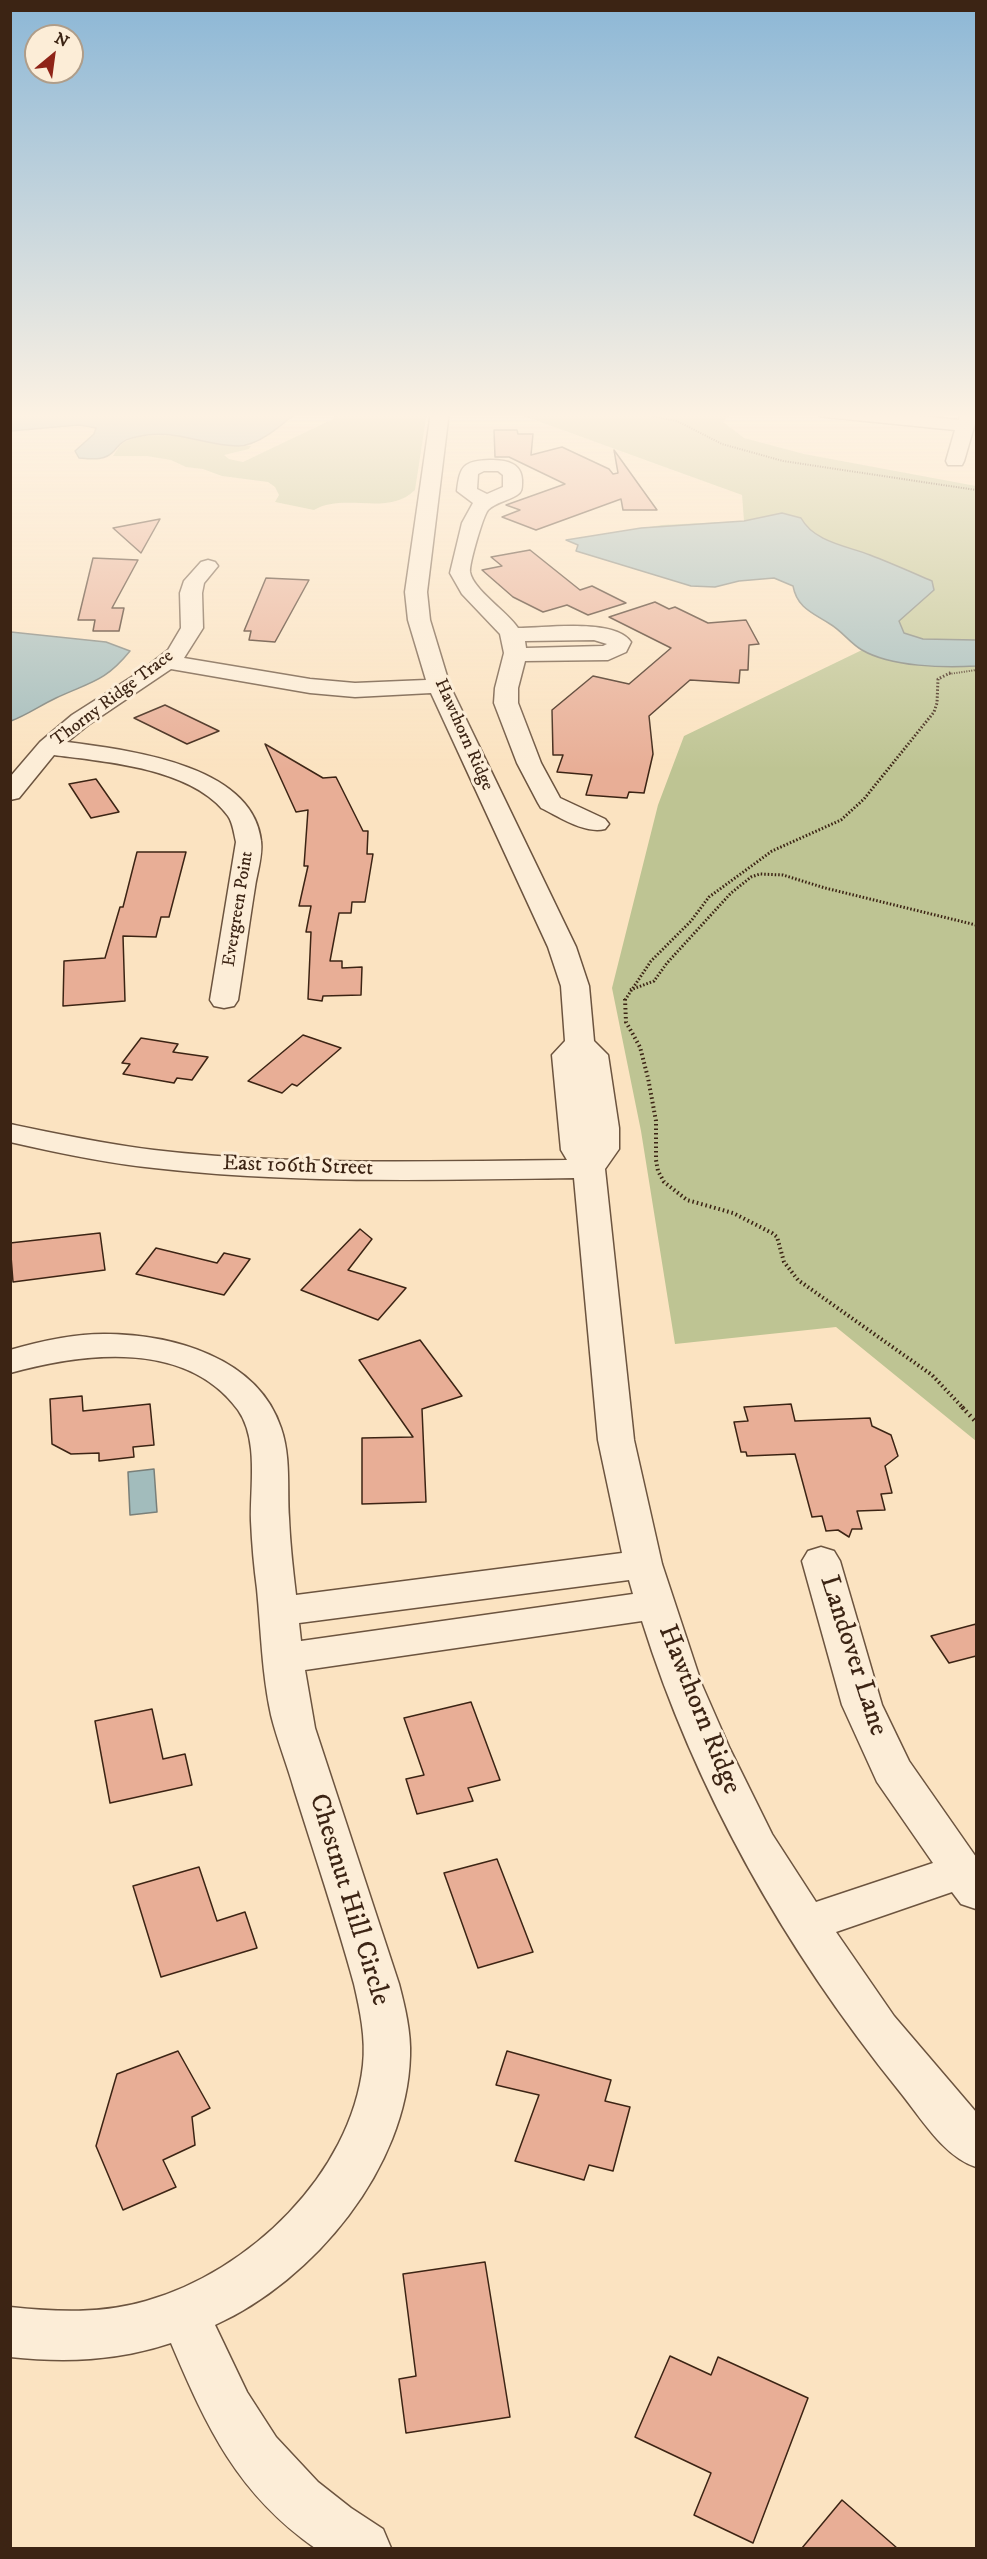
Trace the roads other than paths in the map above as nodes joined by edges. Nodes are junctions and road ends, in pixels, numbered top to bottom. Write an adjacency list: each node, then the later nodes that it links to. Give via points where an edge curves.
1 (446, 531): 3 (street, Hawthorn Ridge)
2 (451, 531): 3 (street)
3 (446, 536): 6 (street, Hawthorn Ridge, via 417,592 419,620); 9 (street, via 462,579 496,613 513,645 511,678 504,691 506,703 541,789 550,803)
4 (208, 566): 5 (street, Thorny Ridge Trace, via 194,581 192,628 176,654)
5 (166, 662): 6 (street, via 355,690); 7 (street, Thorny Ridge Trace, via 80,720)
6 (436, 677): 12 (street, Hawthorn Ridge, via 562,947 575,986 580,1042 593,1055 604,1128 604,1149)
7 (48, 747): 8 (street, Thorny Ridge Trace); 10 (street, Evergreen Point, via 170,769 223,794 240,811 249,842)
8 (10, 793)
9 (596, 824)
10 (224, 1000)
11 (10, 1133): 12 (street, East 106th Street, via 111,1152 232,1167)
12 (589, 1169): 15 (street, Hawthorn Ridge, via 616,1440)
13 (10, 1362): 17 (street, Chestnut Hill Circle, via 63,1347 128,1345 184,1357 230,1381 250,1401 263,1425 270,1461 270,1519)
14 (821, 1561): 19 (street, Landover Lane, via 862,1705 892,1770)
15 (643, 1564): 16 (street, Hawthorn Ridge); 17 (street)
16 (656, 1605): 18 (street); 20 (street, Hawthorn Ridge, via 682,1685 709,1749 757,1846)
17 (278, 1612): 18 (street, Chestnut Hill Circle)
18 (284, 1658): 22 (street, Chestnut Hill Circle, via 290,1710 381,1996 387,2054 384,2085 374,2123 357,2162 343,2188 321,2215 292,2244 232,2291)
19 (969, 1881): 20 (street, Landover Lane)
20 (806, 1924): 21 (street, Hawthorn Ridge, via 878,2030)
21 (976, 2145)
22 (184, 2314): 23 (street, Chestnut Hill Circle, via 159,2324 118,2332 59,2336); 24 (street, via 219,2393 247,2443 285,2487 346,2539)
23 (10, 2332)
24 (364, 2548)

